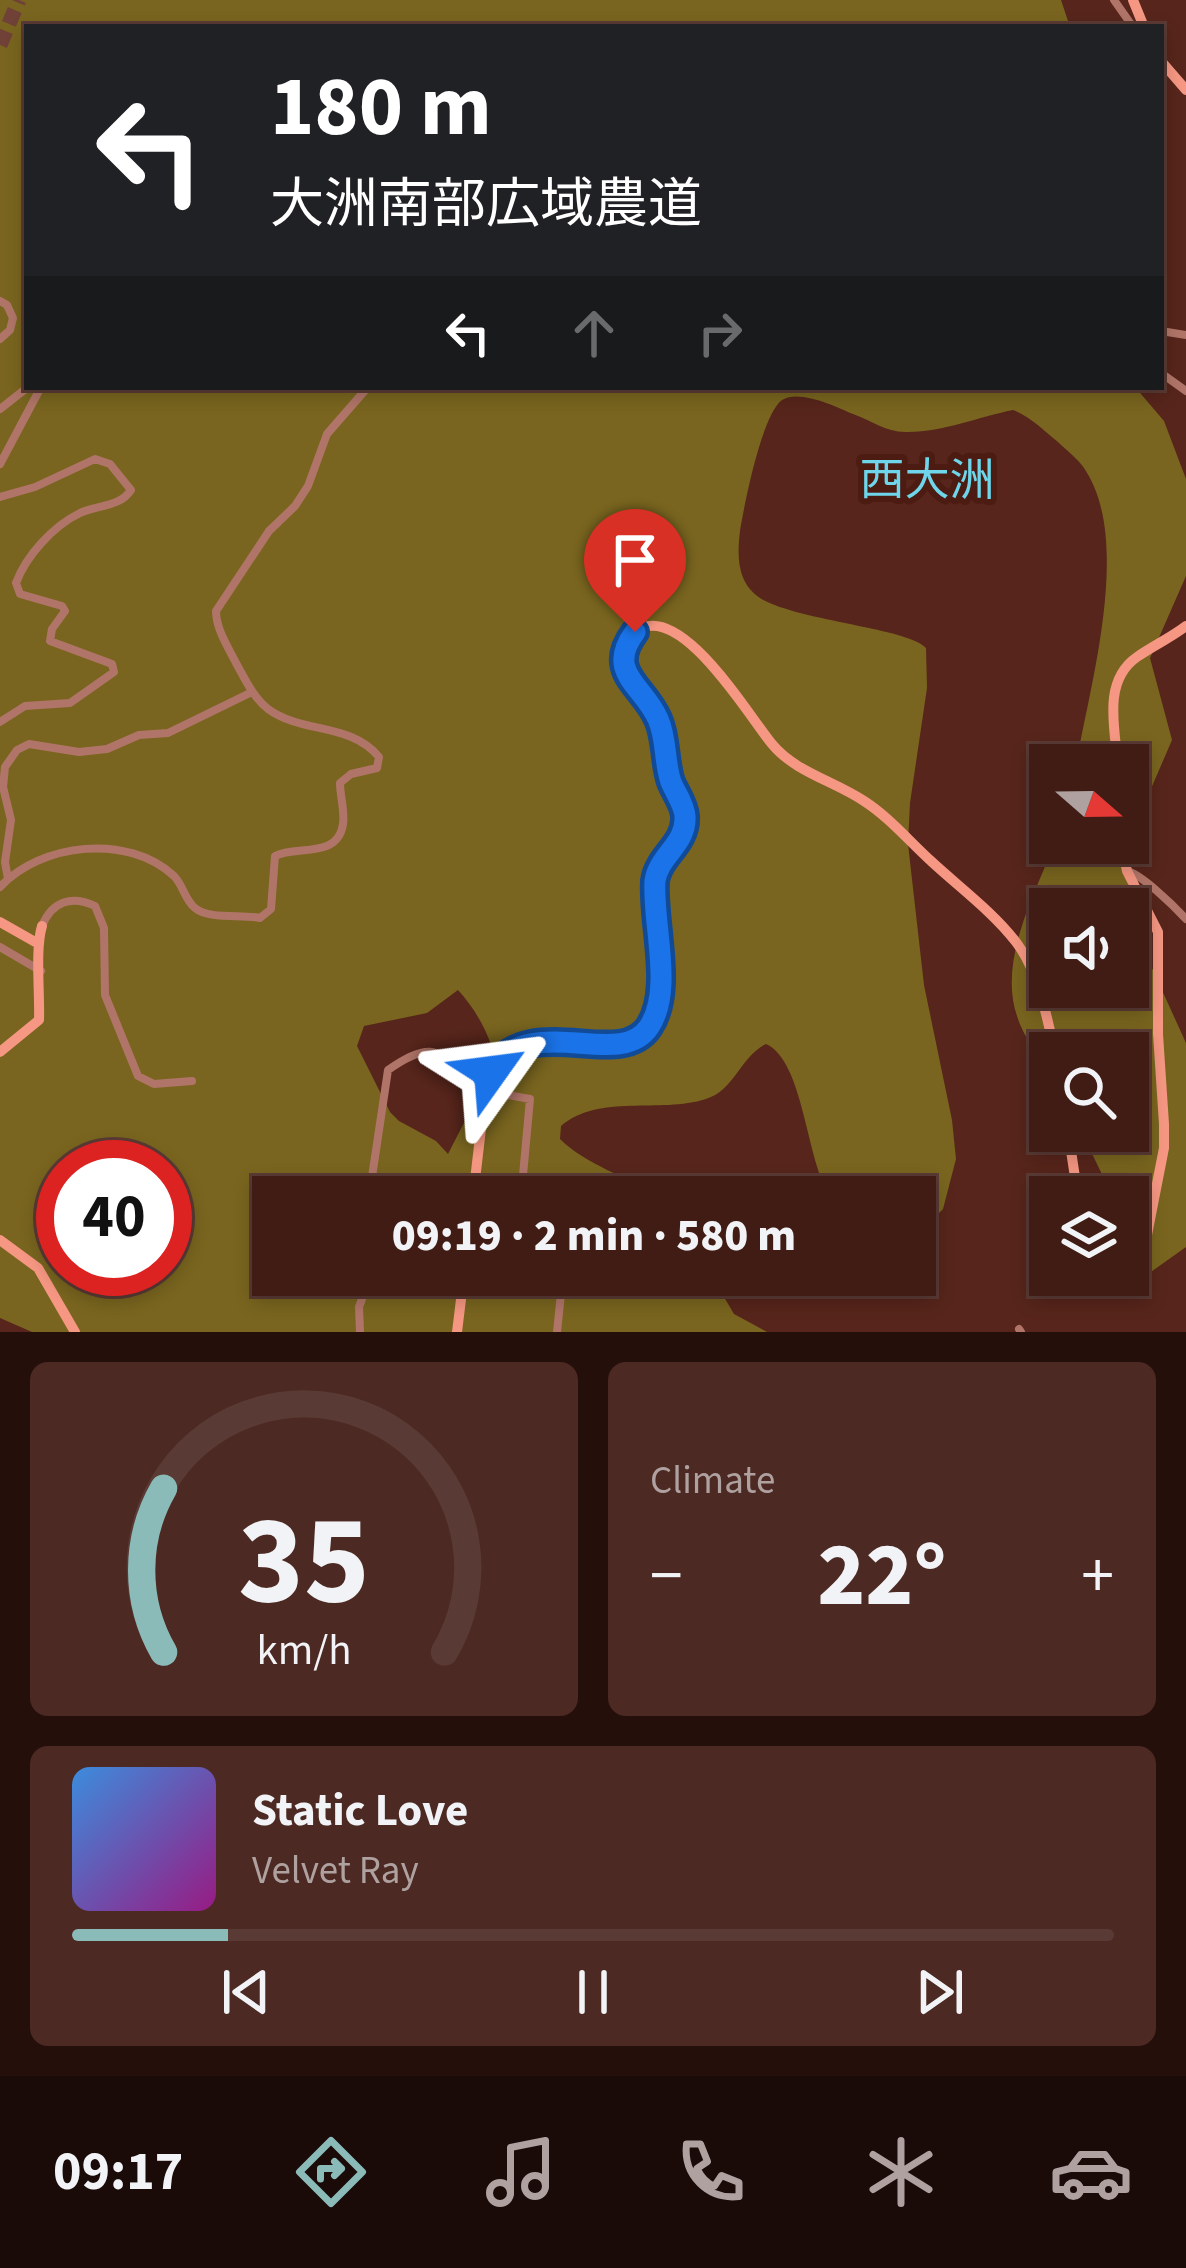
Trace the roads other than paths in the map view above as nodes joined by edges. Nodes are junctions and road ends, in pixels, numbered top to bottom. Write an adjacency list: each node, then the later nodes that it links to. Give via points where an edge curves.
1 (1164, 64): 2 (street)
2 (1186, 90)
3 (0, 301): 4 (street, via 14,318)
4 (0, 339)
5 (24, 390): 8 (street)
6 (39, 390): 9 (street)
7 (365, 390): 12 (street, via 327,434 296,506 221,597 221,632)
8 (0, 409)
9 (0, 464)
10 (0, 496): 13 (street, via 95,459 110,464 130,490 52,532 16,583 20,594 65,611 50,640 112,664 114,672 70,703 25,706)
11 (1186, 626): 14 (street, via 1135,658 1118,679)
12 (252, 692): 17 (street, via 168,733 107,749 17,750 3,787 11,820); 17 (street, via 280,716 358,740 380,762 340,783 343,823 334,841 275,856 267,914 206,914 177,878 110,848 71,850)
13 (0, 722)
14 (1116, 744)
15 (1126, 864): 16 (street)
16 (1127, 871): 18 (street, via 1144,877); 31 (street, via 1158,932 1165,1124)
17 (4, 883)
18 (1186, 919)
19 (0, 922): 21 (street)
20 (42, 926): 21 (street); 26 (street, via 62,902 95,906 104,928 105,995 138,1076 154,1084)
21 (37, 943): 23 (street)
22 (0, 946): 23 (street)
23 (42, 972): 25 (street, via 39,1020)
24 (1049, 1032): 27 (street, via 1031,970 1004,928 876,809 783,756 694,649 648,626 635,632 622,658 662,726 685,818 655,878 655,1013 633,1040 515,1047 501,1055)
25 (0, 1052)
26 (192, 1081)
27 (486, 1089): 28 (street, via 440,1052 388,1070); 29 (street); 30 (street, via 530,1099)
28 (372, 1176)
29 (476, 1176)
30 (522, 1176)
31 (1149, 1221)
32 (0, 1240): 36 (street, via 38,1268)
33 (363, 1296): 37 (street)
34 (462, 1296): 38 (street)
35 (560, 1296): 39 (street)
36 (75, 1332)
37 (360, 1332)
38 (458, 1332)
39 (556, 1332)

